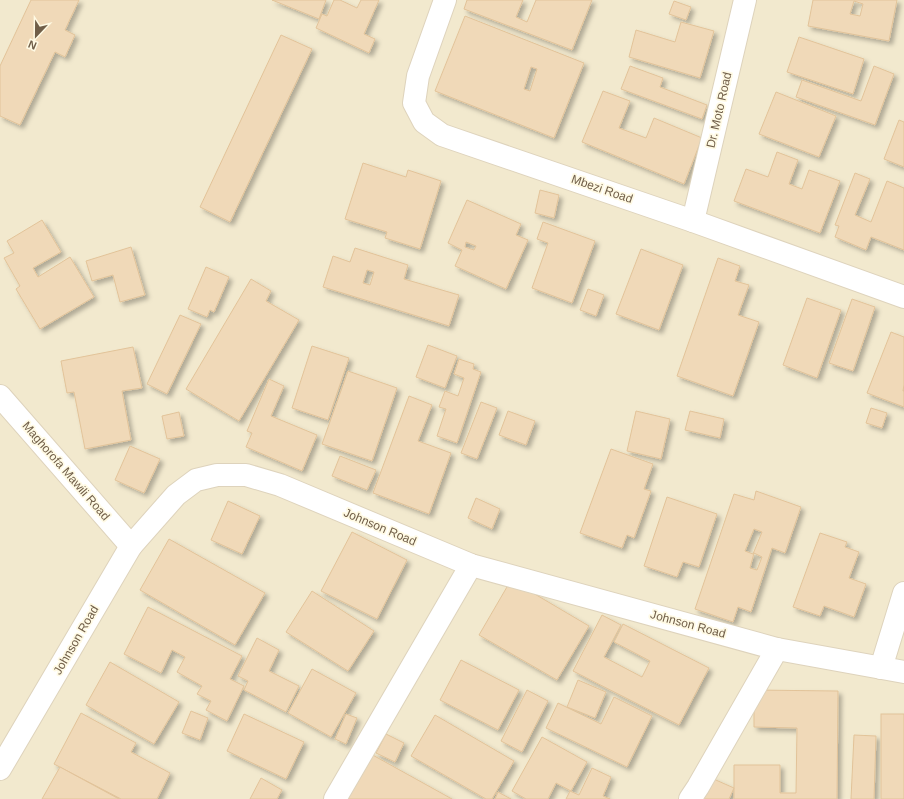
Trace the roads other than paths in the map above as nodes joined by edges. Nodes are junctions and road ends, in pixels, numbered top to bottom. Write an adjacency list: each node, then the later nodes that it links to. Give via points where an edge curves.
1 (445, 0): 3 (street, Mbezi Road, via 418,76 414,103 424,122 442,135)
2 (745, 0): 3 (street, Dr. Moto Road)
3 (693, 221): 4 (street, Mbezi Road)
4 (904, 297)
5 (0, 396): 6 (street, Maghorofa Mawili Road)
6 (131, 546): 7 (street, Johnson Road, via 176,495 196,480 217,475 246,475 280,485); 12 (street, Johnson Road)
7 (471, 565): 9 (street, Johnson Road); 13 (street)
8 (904, 593): 10 (street)
9 (777, 649): 10 (street, Johnson Road); 14 (street)
10 (881, 668): 11 (street, Johnson Road)
11 (904, 672)
12 (0, 769)
13 (334, 799)
14 (690, 799)

